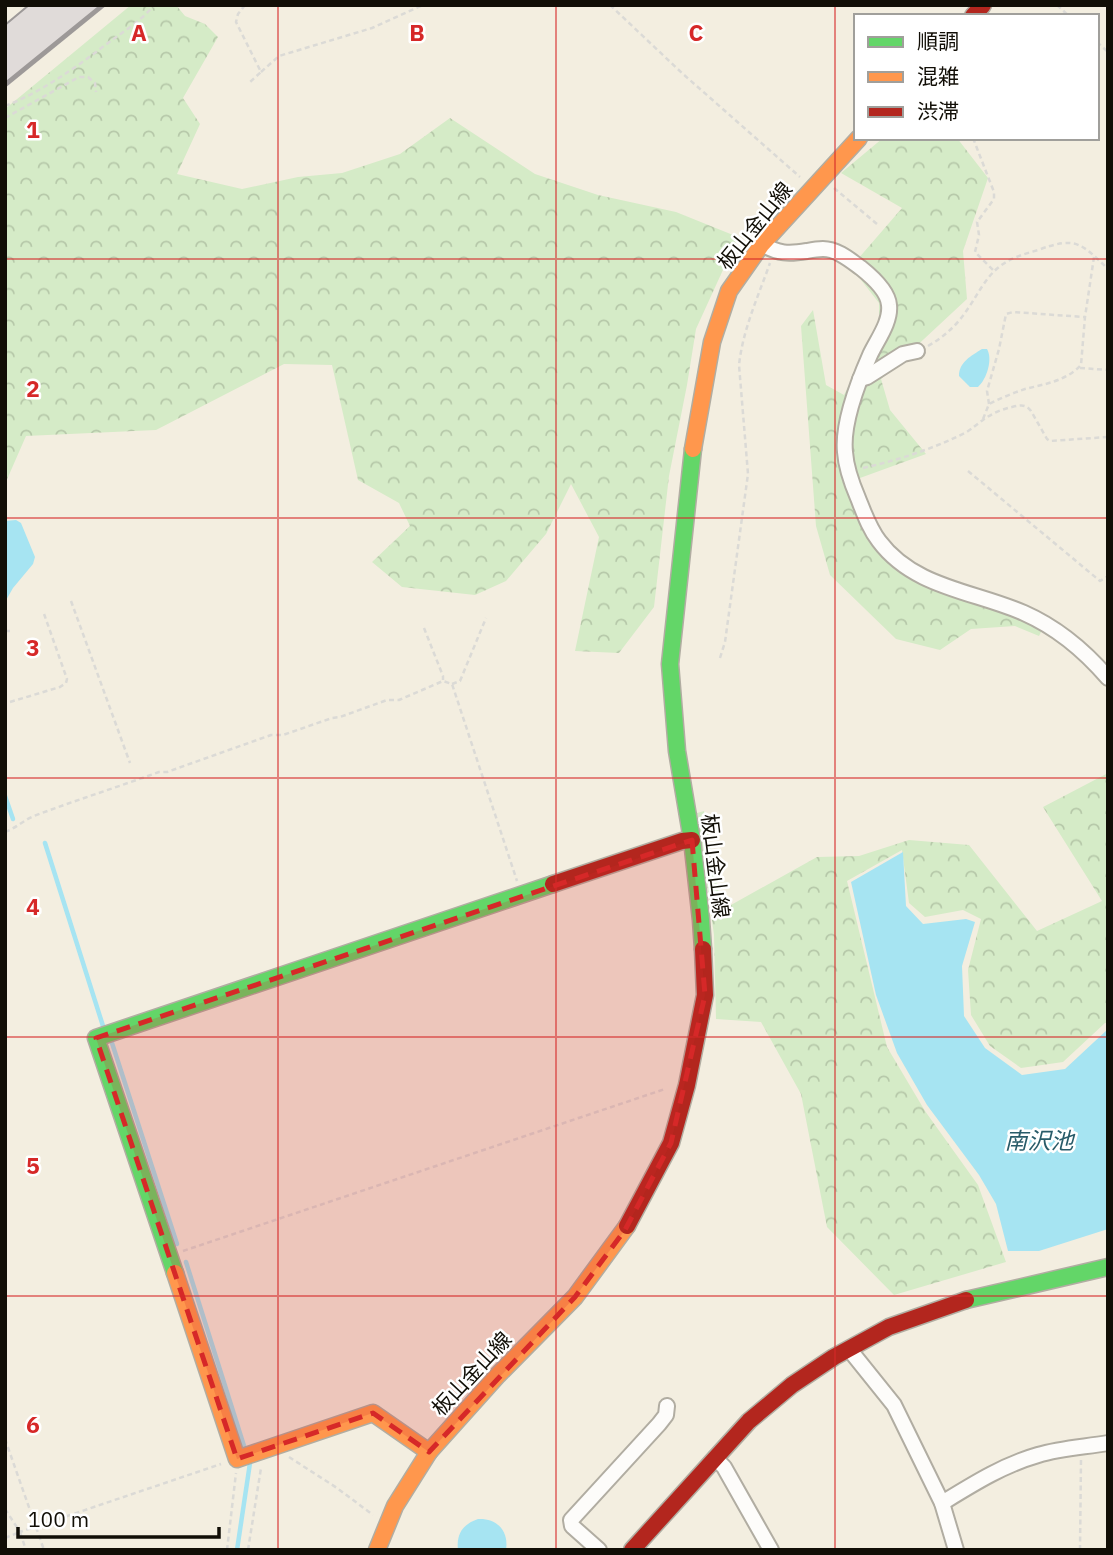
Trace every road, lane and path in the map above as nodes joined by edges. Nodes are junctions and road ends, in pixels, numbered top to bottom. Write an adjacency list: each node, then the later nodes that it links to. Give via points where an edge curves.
1 (153, 5): 8 (path, via 78,65)
2 (245, 5): 5 (path, via 236,22)
3 (423, 5): 5 (path, via 372,28 279,56)
4 (610, 5): 12 (path, via 684,74)
5 (261, 72): 6 (path)
6 (250, 82)
7 (96, 92): 9 (path, via 95,83 79,76)
8 (5, 106)
9 (5, 118)
10 (857, 140): 12 (street, 板山金山線)
11 (974, 140): 17 (path, via 994,192 977,222 975,252)
12 (816, 184): 13 (path, via 835,189); 14 (street, 板山金山線)
13 (877, 224)
14 (768, 248): 22 (street, via 792,253 824,248 838,253 869,275 887,298 887,321); 33 (path, via 739,365 748,474); 40 (street, 板山金山線, via 729,291 712,342 692,457 670,664 677,751)
15 (1094, 257): 16 (path); 17 (path, via 1075,243 1054,244 1007,261); 18 (path)
16 (1108, 269)
17 (994, 271): 19 (path, via 952,329)
18 (1085, 317): 20 (path); 23 (path, via 1006,314 987,391)
19 (917, 351): 22 (street)
20 (1079, 367): 21 (path); 23 (path, via 1068,376)
21 (1108, 369)
22 (860, 379): 27 (street, via 845,438)
23 (989, 404): 24 (path)
24 (983, 419): 25 (path, via 1023,405 1050,441); 27 (path, via 968,432 908,457)
25 (1108, 437)
26 (968, 471): 28 (path, via 1100,581)
27 (849, 472): 34 (street, via 868,523 903,565 938,584 1042,622 1074,643)
28 (1108, 576)
29 (71, 601): 38 (path)
30 (43, 611): 37 (path, via 66,683)
31 (486, 618): 36 (path, via 460,681)
32 (424, 628): 35 (path)
33 (720, 658)
34 (1108, 678)
35 (443, 681): 36 (path); 39 (path, via 399,700 271,735 83,798)
36 (452, 684): 41 (path)
37 (10, 702)
38 (130, 763)
39 (5, 832)
40 (692, 840): 41 (street); 51 (street, 板山金山線, via 705,995 671,1143 625,1230 575,1297)
41 (522, 894): 43 (street, via 96,1038)
42 (665, 1089): 43 (path)
43 (170, 1256): 53 (street)
44 (1108, 1267): 45 (street, via 942,1307 871,1335)
45 (849, 1349): 52 (street, via 778,1396); 54 (street, via 894,1405)
46 (667, 1406): 65 (street, via 659,1424 571,1520)
47 (5, 1439): 57 (path)
48 (1108, 1443): 50 (street)
49 (270, 1448): 51 (street, via 373,1413); 53 (street); 56 (path); 63 (path, via 262,1460)
50 (1080, 1448): 54 (street, via 1019,1461); 69 (path)
51 (429, 1452): 64 (street, 板山金山線, via 395,1506)
52 (715, 1458): 66 (street); 67 (street)
53 (237, 1459): 57 (path); 62 (path)
54 (942, 1503): 68 (street)
55 (5, 1509): 58 (path)
56 (373, 1515)
57 (36, 1526): 58 (path); 61 (path)
58 (20, 1532): 59 (path); 60 (path)
59 (5, 1538)
60 (26, 1550)
61 (44, 1550)
62 (226, 1550)
63 (248, 1550)
64 (377, 1550)
65 (599, 1550)
66 (632, 1550)
67 (771, 1550)
68 (956, 1550)
69 (1080, 1550)

